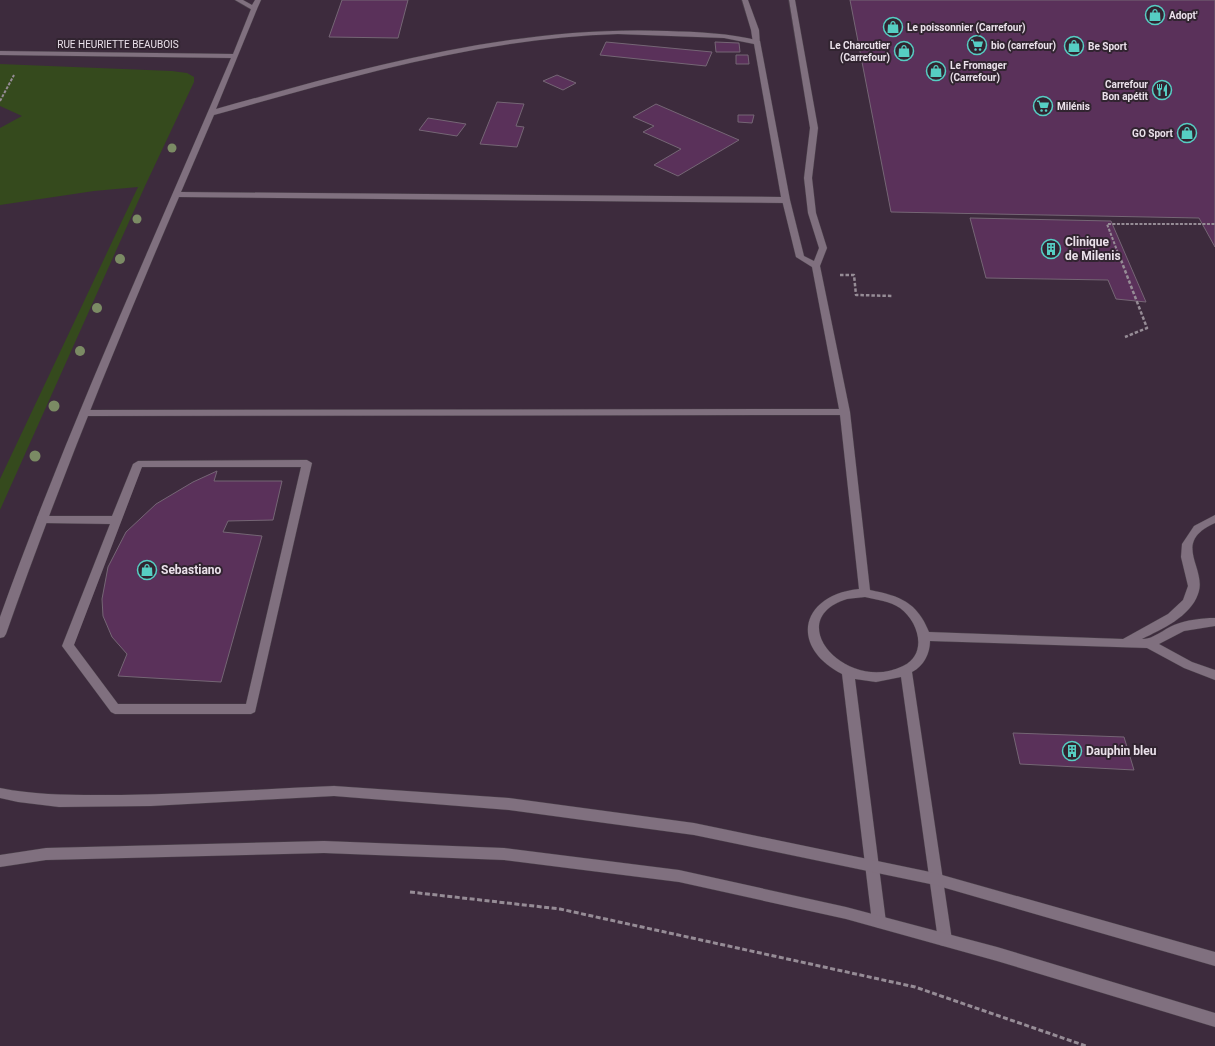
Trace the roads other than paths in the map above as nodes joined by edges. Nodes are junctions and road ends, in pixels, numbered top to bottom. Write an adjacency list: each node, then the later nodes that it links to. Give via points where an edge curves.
1 (238, 0): 5 (street)
2 (258, 0): 5 (street)
3 (745, 0): 6 (street)
4 (792, 0): 12 (street, via 814,128 808,178 812,213 823,248)
5 (254, 9): 8 (street)
6 (757, 44): 9 (street, via 724,36 605,33 513,42 398,62); 11 (street)
7 (0, 53): 8 (street, RUE HEURIETTE BEAUBOIS)
8 (236, 56): 9 (street)
9 (212, 113): 10 (street)
10 (175, 194): 11 (street); 14 (street)
11 (786, 200): 12 (street, via 800,257)
12 (817, 270): 13 (street)
13 (845, 412): 14 (street); 18 (street)
14 (84, 413): 15 (street)
15 (42, 519): 17 (street); 20 (street)
16 (1215, 519): 22 (street, via 1199,527 1191,535 1187,546 1187,557 1195,586 1185,606 1166,620)
17 (116, 520): 17 (street, via 68,646 115,709 251,709 307,463 138,464)
18 (864, 593): 21 (street, via 886,597 904,606 919,620); 25 (street, via 844,596 827,603 816,616 812,631 817,647 829,662)
19 (1215, 622): 23 (street, via 1195,622 1173,629)
20 (0, 634)
21 (926, 636): 22 (street); 24 (street, via 924,649 918,661)
22 (1124, 643): 23 (street)
23 (1149, 644): 26 (street, via 1188,665)
24 (906, 671): 25 (street, via 888,677 868,677); 30 (street)
25 (848, 672): 29 (street)
26 (1215, 675)
27 (0, 793): 29 (street, via 59,801 151,800 334,791 509,804 694,829)
28 (0, 861): 31 (street, via 46,854 324,847 504,854 679,876)
29 (871, 864): 30 (street); 31 (street)
30 (935, 879): 32 (street); 33 (street)
31 (879, 922): 32 (street)
32 (945, 940): 34 (street)
33 (1215, 959)
34 (1215, 1020)

